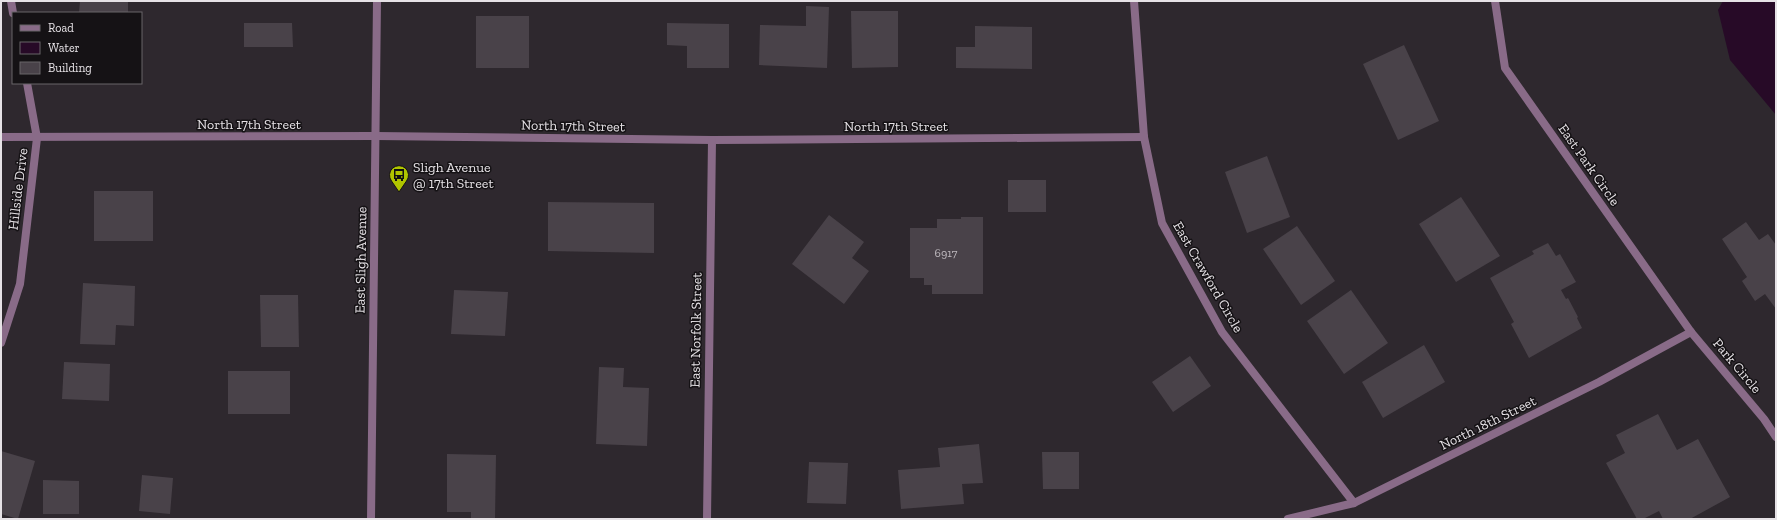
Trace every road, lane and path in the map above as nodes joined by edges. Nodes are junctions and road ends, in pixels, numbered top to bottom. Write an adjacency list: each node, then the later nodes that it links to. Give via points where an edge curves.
1 (11, 1): 5 (street)
2 (378, 1): 7 (street, East Sligh Avenue)
3 (1134, 1): 9 (street, East Crawford Circle)
4 (1495, 1): 12 (street, East Park Circle, via 1505,68)
5 (13, 12)
6 (27, 84): 10 (street, Hillside Drive)
7 (376, 136): 10 (street, North 17th Street); 11 (street, North 17th Street); 16 (street, East Sligh Avenue)
8 (1, 137): 10 (street, North 17th Street)
9 (1144, 137): 11 (street, North 17th Street); 15 (street, East Crawford Circle, via 1162,223 1222,332)
10 (37, 138): 13 (street, Hillside Drive, via 20,284)
11 (712, 140): 17 (street, East Norfolk Street)
12 (1691, 332): 14 (street, Park Circle); 15 (street, North 18th Street, via 1599,382)
13 (1, 343)
14 (1776, 437)
15 (1354, 503): 18 (street, North 18th Street)
16 (370, 519)
17 (707, 519)
18 (1288, 519)

